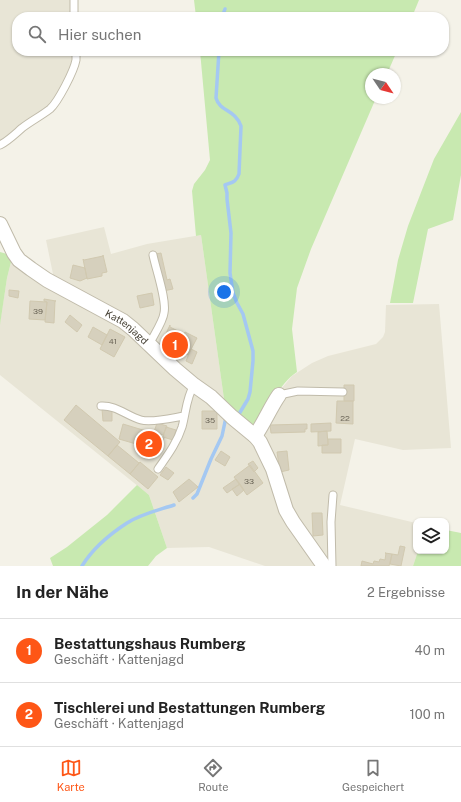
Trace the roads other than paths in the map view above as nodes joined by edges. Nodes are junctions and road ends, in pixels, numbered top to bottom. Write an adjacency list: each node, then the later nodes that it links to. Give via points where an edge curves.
1 (74, 0): 2 (lane)
2 (74, 12)
3 (76, 56): 4 (lane, via 73,68 54,105)
4 (0, 145)
5 (0, 224): 7 (street, Kattenjagd, via 8,243 20,260 47,280 124,321)
6 (153, 255): 7 (lane, via 164,309 163,317)
7 (149, 345): 8 (street, Kattenjagd)
8 (194, 385): 12 (lane, via 189,392); 13 (street, Kattenjagd)
9 (343, 392): 10 (lane, via 298,391)
10 (279, 396): 13 (street)
11 (100, 406): 12 (lane, via 116,409 143,421)
12 (184, 416): 14 (lane, via 182,428 174,445)
13 (255, 436): 16 (street, Kattenjagd, via 273,469 286,510)
14 (158, 469)
15 (333, 495): 17 (lane)
16 (324, 566)
17 (332, 566)

